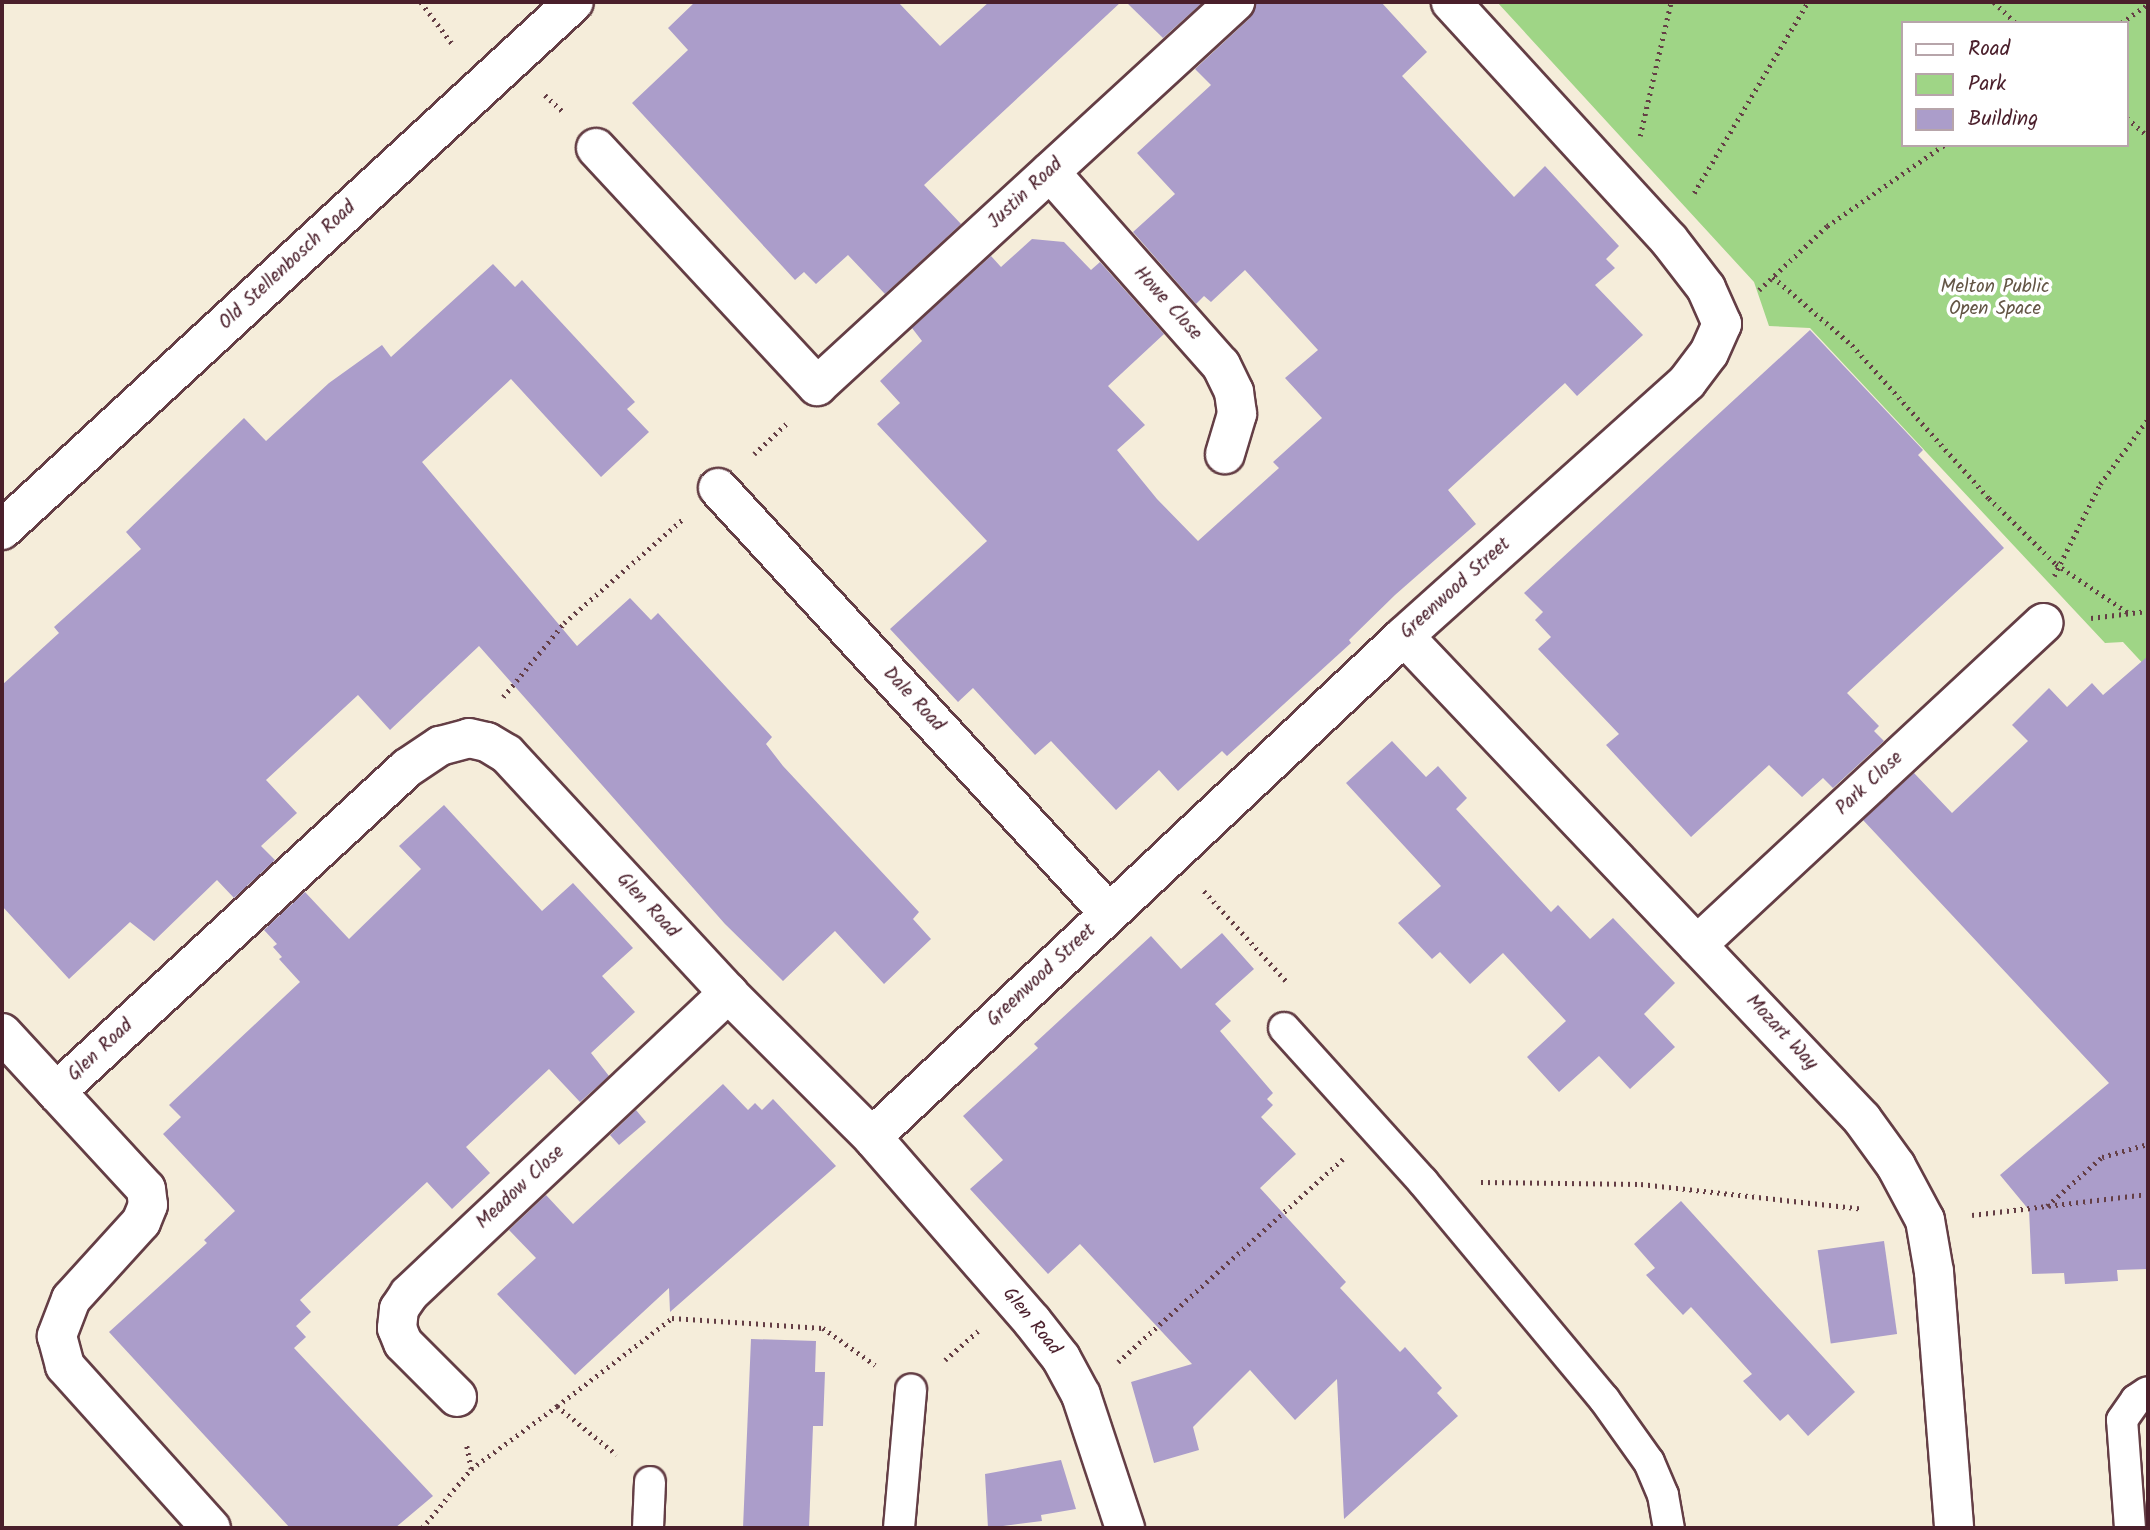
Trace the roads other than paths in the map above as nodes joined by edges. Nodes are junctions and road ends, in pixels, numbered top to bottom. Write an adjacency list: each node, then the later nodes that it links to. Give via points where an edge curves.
1 (574, 2): 8 (street, Old Stellenbosch Road)
2 (1235, 2): 5 (street, Justin Road)
3 (1451, 2): 10 (street, Greenwood Street, via 1669,240 1706,288 1722,324 1709,353 1687,382)
4 (596, 148): 5 (street, Justin Road, via 817,386)
5 (1050, 172): 6 (street, Howe Close, via 1221,365 1234,391 1237,414)
6 (1225, 454)
7 (718, 488): 11 (street, Dale Road)
8 (2, 530)
9 (2043, 624): 12 (street, Park Close)
10 (1404, 636): 11 (street, Greenwood Street); 12 (street, Mozart Way)
11 (1109, 913): 17 (street, Greenwood Street)
12 (1698, 945): 27 (street, Mozart Way, via 1862,1119 1896,1166 1925,1220 1934,1272)
13 (728, 993): 16 (street, Glen Road, via 507,754 469,738 440,746 407,768); 17 (street, Glen Road); 20 (street, Meadow Close, via 409,1294 399,1309 397,1328 403,1343)
14 (1284, 1028): 26 (lane, via 1377,1128 1604,1399 1649,1462 1663,1494)
15 (2, 1033): 16 (street)
16 (56, 1092): 22 (street, via 146,1189 148,1205 141,1222 63,1314 57,1336 65,1366)
17 (872, 1137): 25 (street, Glen Road, via 1061,1358 1081,1395)
18 (911, 1390): 24 (lane)
19 (2148, 1392): 28 (lane, via 2122,1420)
20 (457, 1397)
21 (650, 1482): 23 (lane)
22 (211, 1528)
23 (648, 1528)
24 (899, 1528)
25 (1125, 1528)
26 (1670, 1528)
27 (1954, 1528)
28 (2130, 1528)

